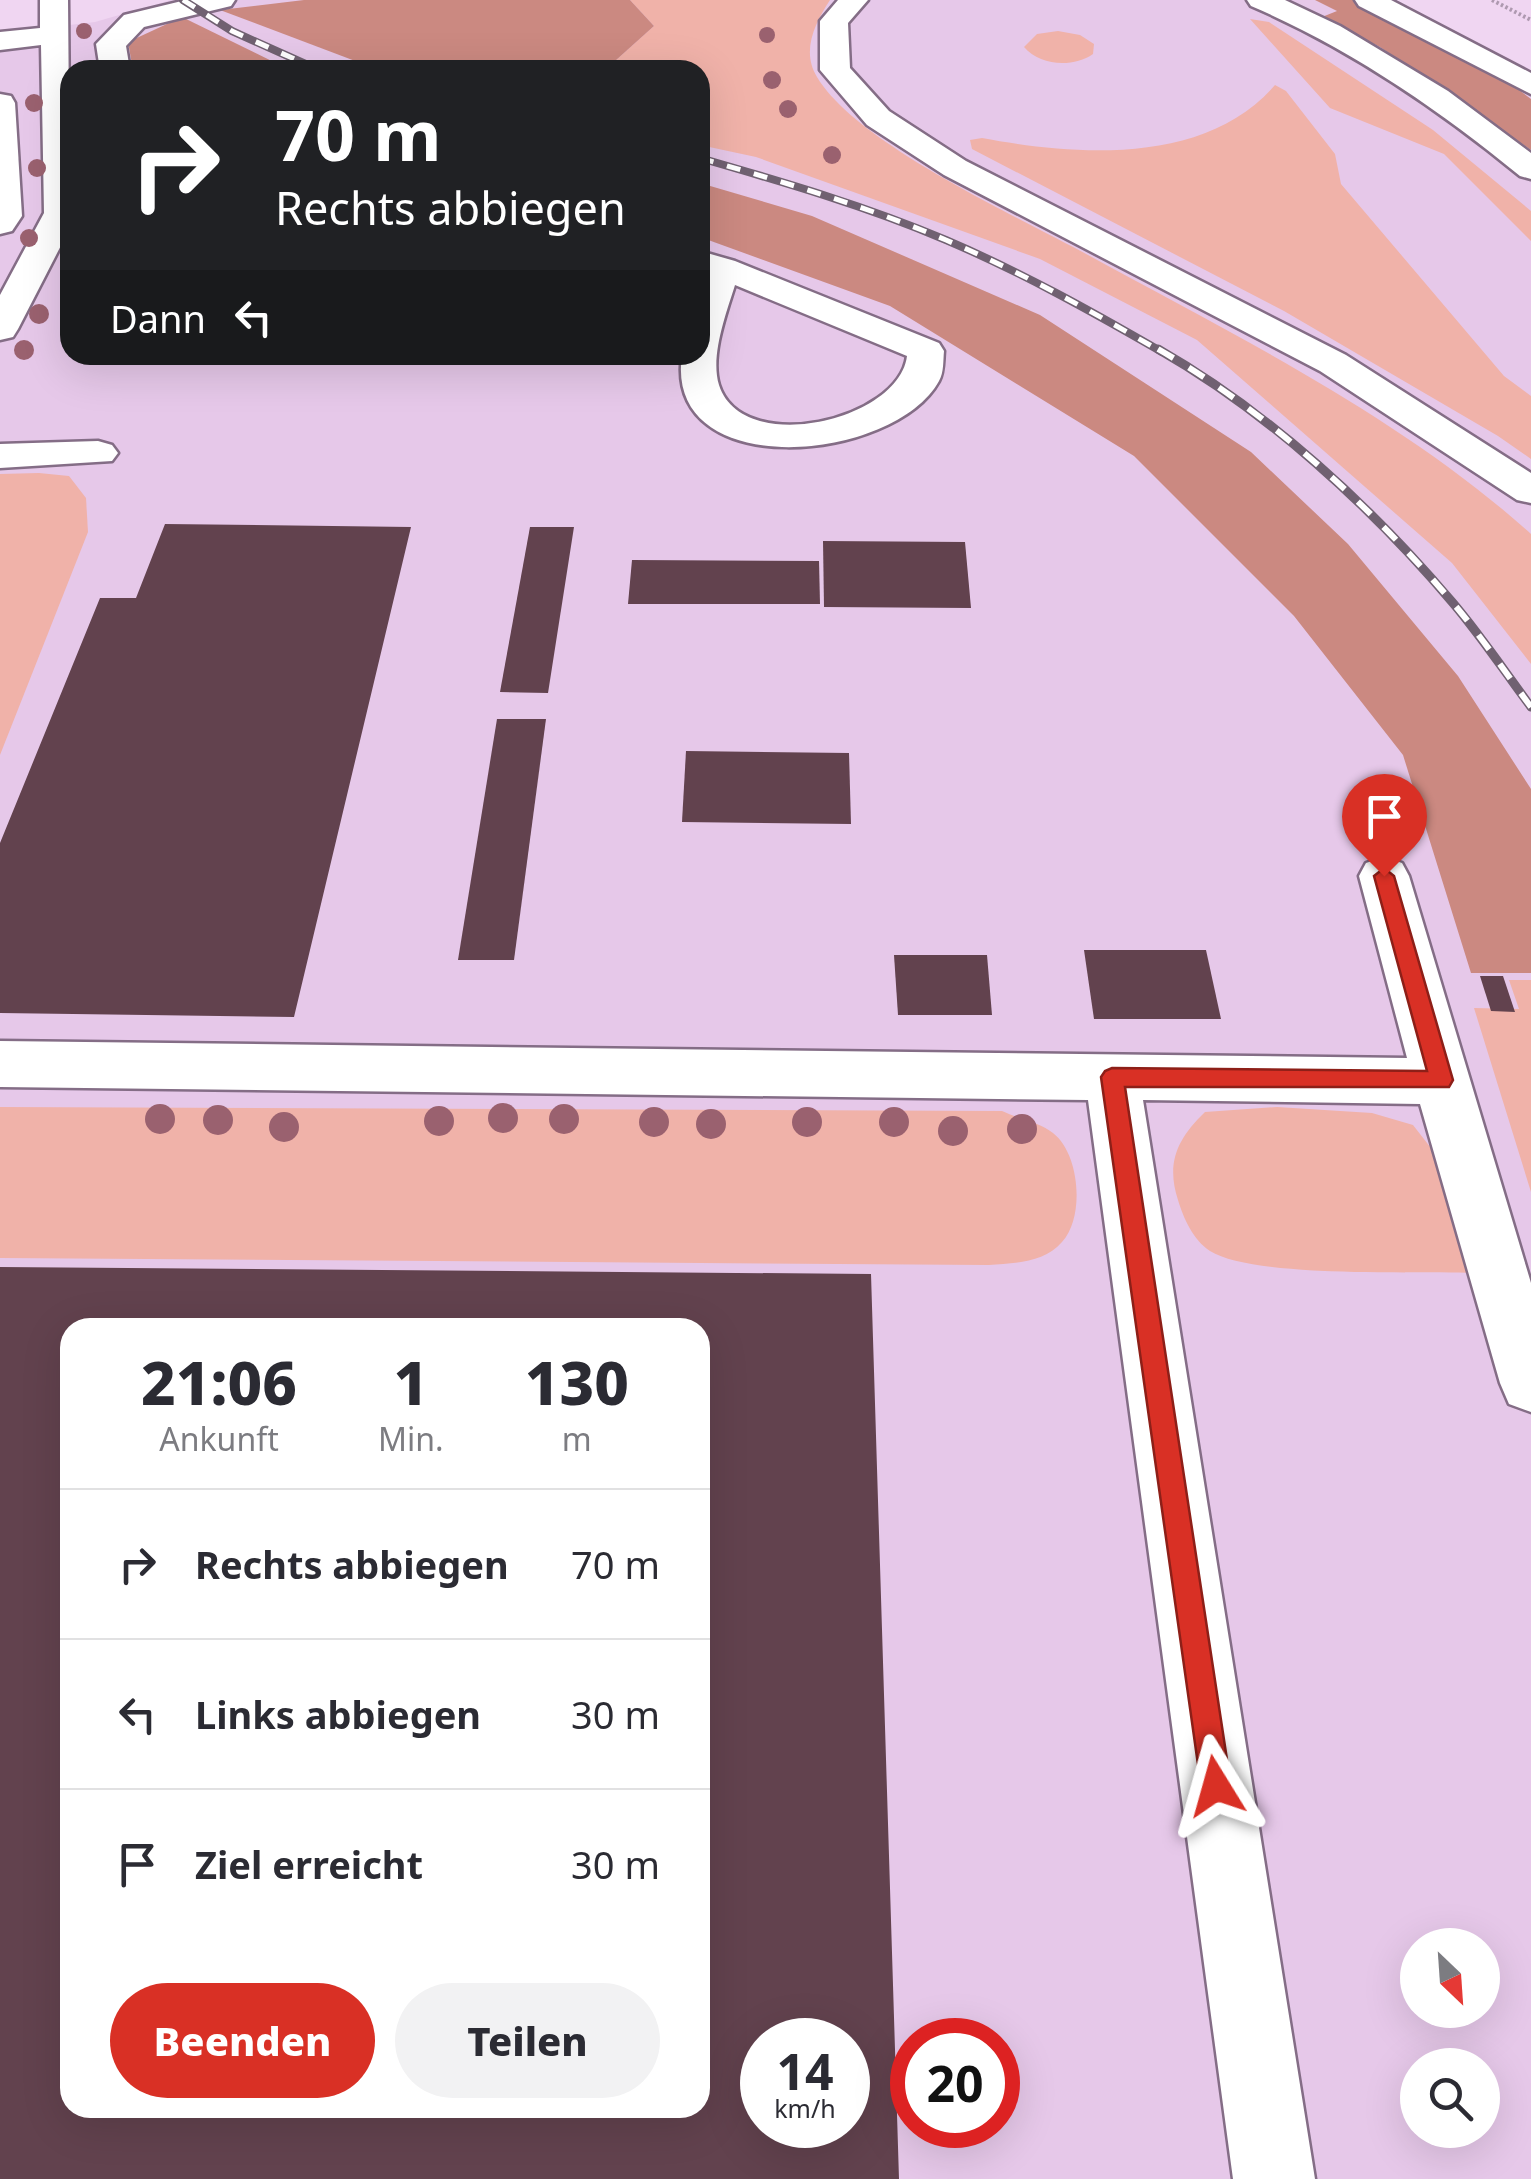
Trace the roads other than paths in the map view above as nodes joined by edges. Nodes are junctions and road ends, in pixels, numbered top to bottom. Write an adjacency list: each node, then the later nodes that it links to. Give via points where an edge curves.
1 (54, 0): 6 (lane)
2 (221, 0): 8 (lane, via 134,21 111,44)
3 (854, 0): 21 (lane, via 834,20 835,70 878,118 956,168 1332,363)
4 (1260, 0): 12 (lane, via 1412,84)
5 (1369, 0): 9 (lane)
6 (55, 35): 7 (lane); 11 (lane)
7 (0, 41)
8 (113, 60)
9 (1531, 86)
10 (0, 103): 14 (lane)
11 (60, 112)
12 (1531, 170)
13 (60, 192): 14 (lane)
14 (2, 209)
15 (60, 215): 17 (lane)
16 (711, 264): 18 (lane, via 926,351 922,379 884,409 820,437 762,436 721,418 700,387)
17 (0, 329)
18 (702, 365)
19 (98, 454): 20 (lane)
20 (0, 456)
21 (1531, 491)
22 (1384, 876): 25 (lane)
23 (0, 1064): 24 (lane)
24 (1112, 1077): 25 (lane); 27 (lane)
25 (1441, 1080): 26 (lane)
26 (1531, 1384)
27 (1274, 2179)

